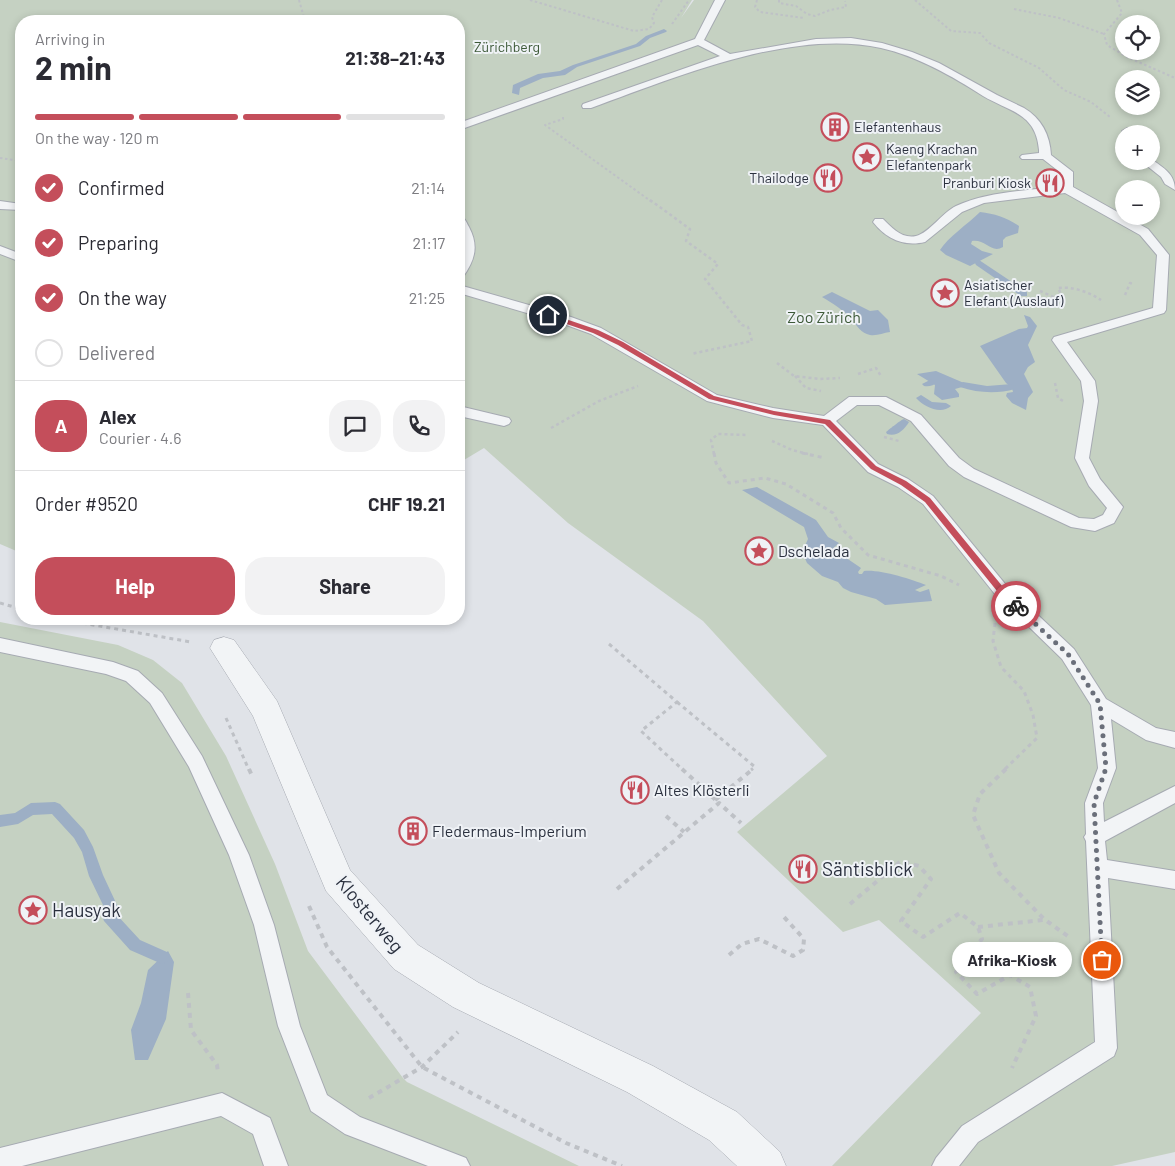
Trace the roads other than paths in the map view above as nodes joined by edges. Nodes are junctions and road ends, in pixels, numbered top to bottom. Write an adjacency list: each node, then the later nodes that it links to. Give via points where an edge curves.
1 (720, 0): 2 (lane)
2 (699, 41): 3 (lane); 5 (lane)
3 (729, 57): 4 (lane); 6 (lane, via 837,41 896,49 1016,106 1032,119 1045,138)
4 (587, 106)
5 (465, 125)
6 (1046, 156): 7 (lane); 10 (lane, via 1067,172)
7 (1026, 157)
8 (1159, 170): 9 (lane)
9 (1175, 187)
10 (1067, 189): 13 (lane, via 982,200 958,209 921,239 906,240 890,233); 19 (lane, via 1144,232 1163,256)
11 (0, 205): 12 (lane)
12 (15, 206)
13 (879, 222)
14 (465, 230): 17 (lane, via 470,240 470,252)
15 (0, 250): 16 (lane)
16 (15, 256)
17 (465, 262)
18 (465, 292): 23 (lane, via 596,331 712,398)
19 (1159, 310): 20 (lane); 23 (lane, via 1060,340 1088,381 1091,401 1082,458 1094,482 1115,508 1109,519 1095,524 1076,523 969,473 954,462 916,418 881,400 854,400)
20 (1175, 314)
21 (465, 412): 22 (lane)
22 (504, 421)
23 (828, 422): 26 (lane, via 873,468 928,500 1000,589 1068,654)
24 (0, 645): 34 (lane, via 107,666 132,676 156,698 196,762 239,855 264,925 288,1026 319,1103 353,1126)
25 (224, 648): 35 (street, Klosterweg, via 266,710 338,880 406,956 466,995 640,1079 723,1126)
26 (1100, 704): 27 (lane, via 1152,735); 29 (lane, via 1106,768 1094,803)
27 (1175, 740)
28 (1175, 794): 29 (lane)
29 (1094, 837): 30 (lane)
30 (1096, 867): 31 (lane); 36 (lane, via 1106,1048 970,1134)
31 (1175, 880)
32 (0, 1160): 33 (lane, via 222,1104 262,1126)
33 (276, 1166)
34 (458, 1166)
35 (766, 1166)
36 (944, 1166)

